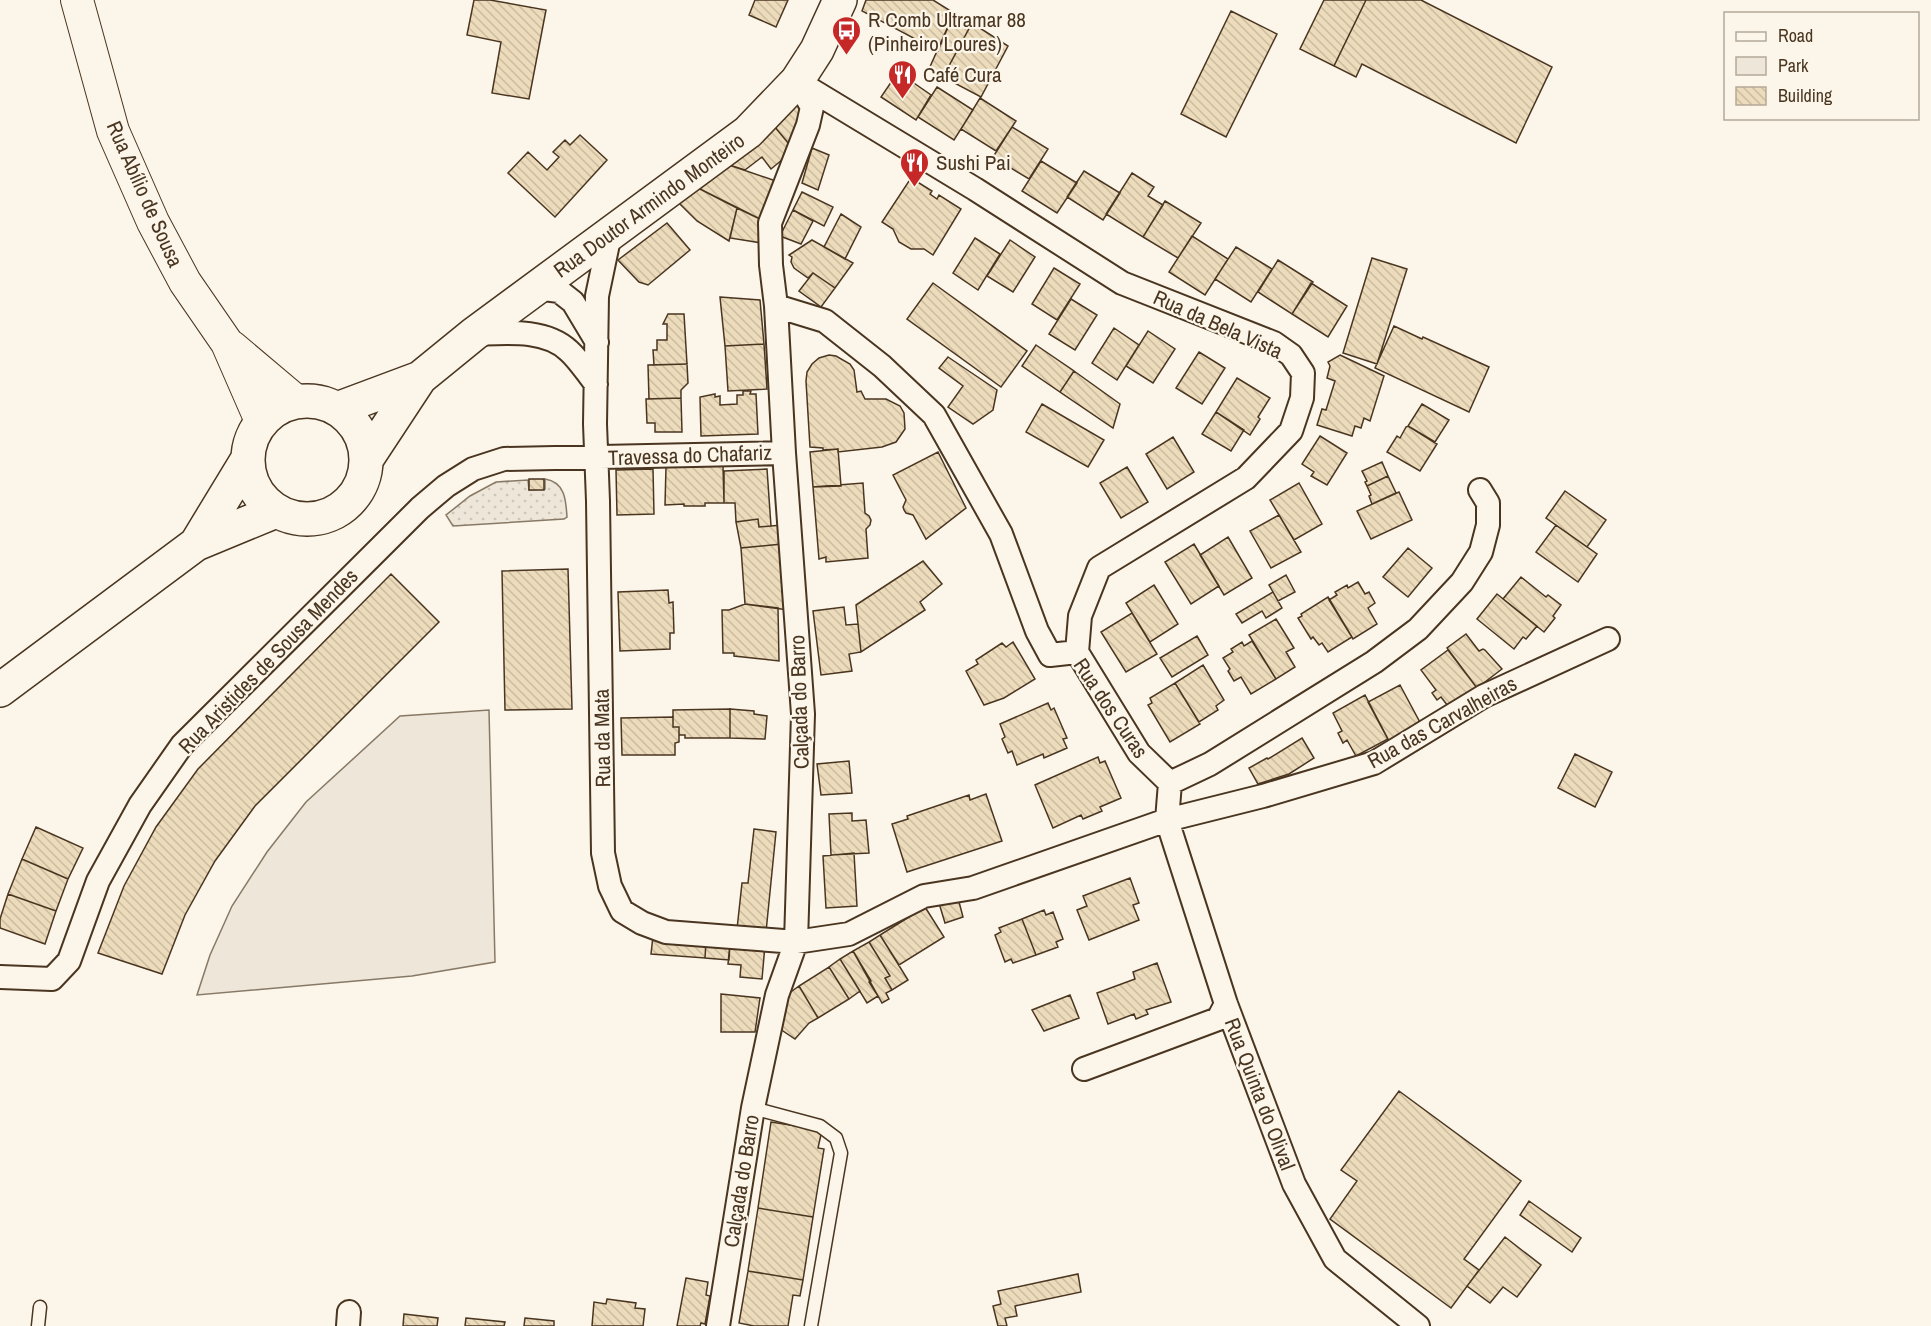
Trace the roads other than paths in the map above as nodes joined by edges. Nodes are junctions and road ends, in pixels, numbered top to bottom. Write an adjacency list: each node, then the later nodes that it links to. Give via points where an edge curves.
1 (77, 0): 8 (street, Rua Abílio de Sousa, via 113,131 174,262)
2 (840, 0): 3 (main road, Rua Doutor Armindo Monteiro, via 818,50)
3 (797, 81): 4 (main road, Rua Doutor Armindo Monteiro, via 748,132); 6 (street, Calçada do Barro, via 812,107 770,223); 23 (street, Rua da Bela Vista, via 1122,283 1274,343 1291,355 1303,373 1302,398 1291,431 1246,478 1099,568 1080,616)
4 (610, 234): 5 (main road, Rua Doutor Armindo Monteiro); 9 (street, Rua da Mata, via 597,296)
5 (537, 288): 7 (main road, Rua Doutor Armindo Monteiro); 9 (street, via 560,291 573,302)
6 (776, 306): 15 (street, Calçada do Barro); 23 (street, Rua dos Curas, via 825,321 882,366 934,415 1001,534 1036,631 1050,655)
7 (474, 334): 10 (main road, Rua Doutor Armindo Monteiro); 11 (street, via 541,336 567,349)
8 (227, 342): 12 (street, Rua Abílio de Sousa); 14 (street, Rua Abílio de Sousa)
9 (597, 342): 11 (street, Rua da Mata)
10 (420, 378): 13 (main road, Rua Doutor Armindo Monteiro); 18 (main road, Rua Doutor Armindo Monteiro)
11 (596, 384): 16 (street, Rua da Mata)
12 (296, 401): 13 (main road, via 317,401); 14 (main road, via 277,408)
13 (337, 409): 18 (main road, via 352,422 363,440)
14 (261, 421): 17 (main road, via 251,439)
15 (784, 453): 16 (street, Travessa do Chafariz); 27 (street, Calçada do Barro, via 803,714)
16 (596, 458): 27 (street, Rua da Mata, via 603,854 610,886 622,911 666,932); 28 (street, Rua Aristides de Sousa Mendes, via 504,459 473,469 420,508 182,746 140,805 98,881 69,961 52,980)
17 (247, 460): 20 (main road, via 251,480 261,498); 21 (main road)
18 (366, 460): 20 (main road, Rua Doutor Armindo Monteiro, via 362,481 352,499 336,512 317,519 296,519)
19 (1480, 490): 25 (street, via 1488,503 1488,525 1481,552 1462,582 1418,629 1331,689 1210,764)
20 (276, 511): 21 (main road)
21 (196, 544): 24 (main road)
22 (1608, 639): 26 (street, Rua das Carvalheiras, via 1484,696 1374,763)
23 (1077, 652): 25 (street, Rua dos Curas, via 1139,753)
24 (0, 690)
25 (1170, 783): 26 (street)
26 (1167, 820): 27 (street, Rua das Carvalheiras, via 973,888 924,896 849,934); 29 (street, Rua Quinta do Olival)
27 (796, 942): 31 (street, Calçada do Barro, via 777,995)
28 (0, 977)
29 (1226, 1004): 30 (street, via 1218,1019); 36 (street, Rua Quinta do Olival, via 1294,1184 1335,1258)
30 (1084, 1070)
31 (753, 1108): 34 (street, Calçada do Barro); 35 (lane, via 820,1125 836,1138 841,1153)
32 (40, 1307): 33 (lane)
33 (38, 1326)
34 (718, 1326)
35 (811, 1326)
36 (1418, 1326)

